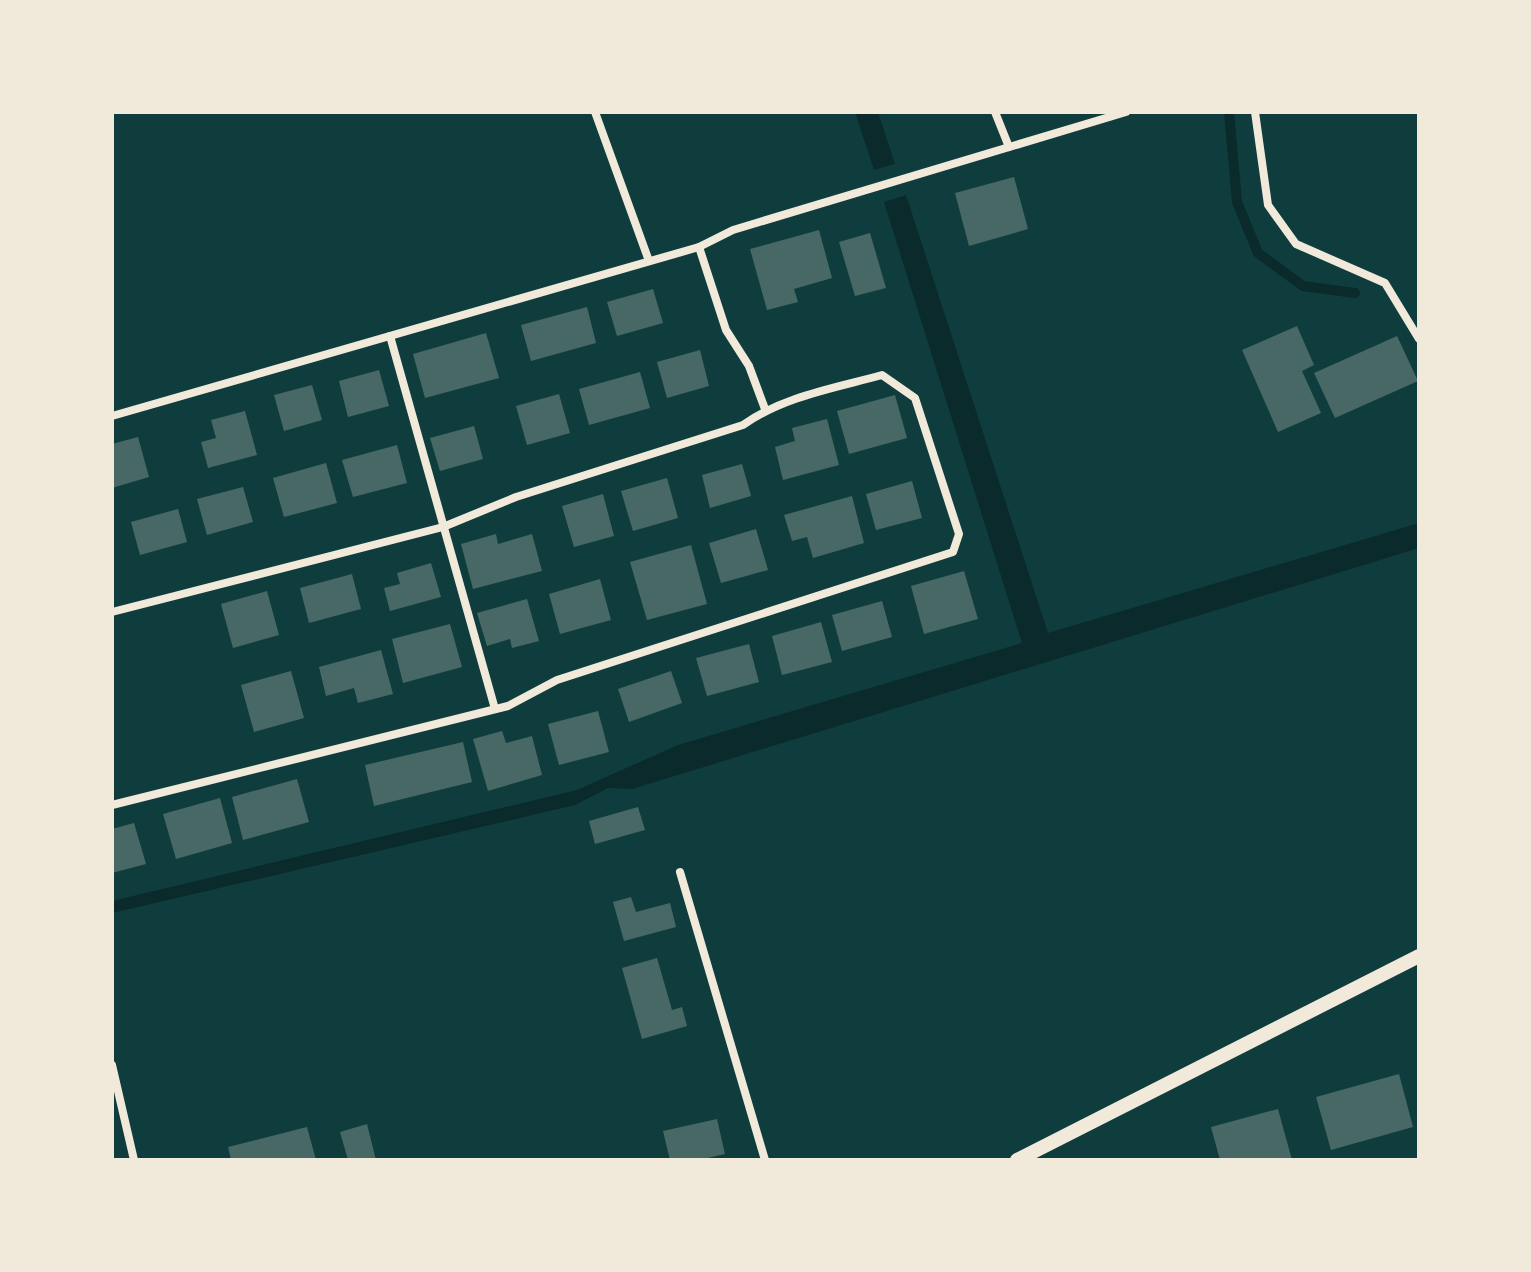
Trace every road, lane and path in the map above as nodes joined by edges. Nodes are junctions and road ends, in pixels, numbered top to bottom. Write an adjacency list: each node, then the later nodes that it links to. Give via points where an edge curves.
1 (595, 112): 7 (street)
2 (995, 112): 5 (street)
3 (1126, 112): 5 (street)
4 (1255, 112): 9 (street, via 1268,205 1296,244 1385,283)
5 (1009, 147): 6 (street, via 733,230)
6 (699, 247): 7 (street); 10 (street, via 726,330 749,366)
7 (649, 261): 8 (street)
8 (390, 336): 11 (street); 12 (street)
9 (1419, 339)
10 (765, 409): 12 (street, via 743,425 516,497); 14 (street, via 882,375 915,398 959,534 953,552 557,680)
11 (112, 416)
12 (443, 527): 13 (street); 14 (street)
13 (112, 612)
14 (495, 709): 15 (street)
15 (112, 805)
16 (680, 872): 20 (street)
17 (1419, 956): 21 (street)
18 (112, 1065): 19 (street)
19 (134, 1160)
20 (765, 1160)
21 (1017, 1160)

